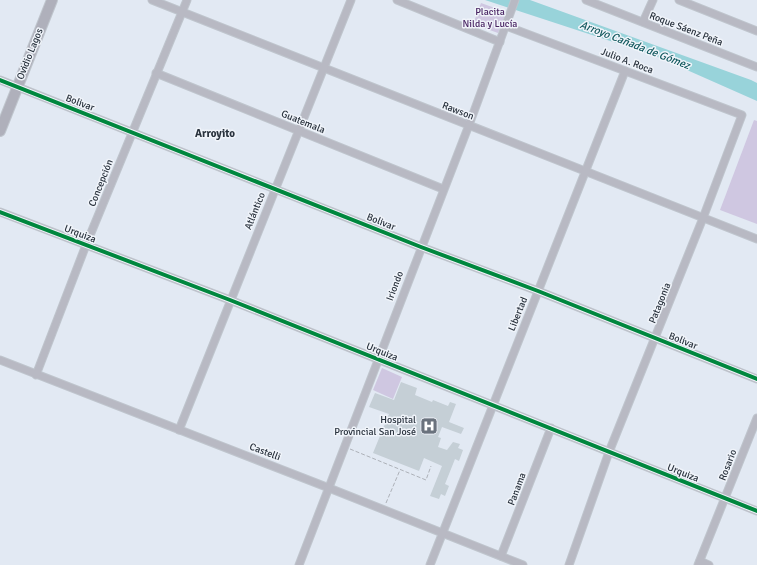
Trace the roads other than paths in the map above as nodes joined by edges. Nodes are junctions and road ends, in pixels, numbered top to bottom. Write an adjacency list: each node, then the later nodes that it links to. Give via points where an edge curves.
1 (52, 0): 20 (main road, Ovidio Lagos)
2 (152, 0): 10 (street, Rawson)
3 (186, 0): 10 (street, Concepción)
4 (351, 0): 16 (street, Atlántico)
5 (396, 0): 14 (street)
6 (516, 0): 12 (street, Iriondo)
7 (586, 0): 11 (street, Roque Sáenz Peña)
8 (653, 0): 11 (street)
9 (679, 0): 13 (street)
10 (182, 12): 16 (street, Rawson); 18 (street, Concepción)
11 (643, 22): 15 (street, Roque Sáenz Peña)
12 (506, 26): 14 (street, Iriondo); 17 (street, Julio A. Roca)
13 (757, 31)
14 (500, 42): 22 (street, Iriondo)
15 (757, 67)
16 (324, 69): 22 (street, Rawson); 23 (street, Atlántico)
17 (625, 71): 21 (street, Julio A. Roca); 26 (street, Libertad)
18 (156, 73): 23 (street, Guatemala); 25 (street, Concepción)
19 (0, 80): 20 (street, Bolivar)
20 (17, 87): 24 (main road, Ovidio Lagos); 25 (street, Bolivar)
21 (742, 115): 30 (street, Patagonia)
22 (469, 126): 26 (street, Rawson); 28 (street, Iriondo)
23 (298, 130): 27 (street, Atlántico); 28 (street, Guatemala)
24 (0, 131)
25 (132, 132): 27 (street, Bolivar); 32 (street, Concepción)
26 (586, 171): 30 (street, Rawson); 34 (street, Libertad)
27 (275, 189): 33 (street, Bolivar); 35 (street, Atlántico)
28 (443, 189): 33 (street, Iriondo)
29 (0, 212): 32 (street, Urquiza)
30 (703, 218): 31 (street, Rawson); 36 (street, Patagonia)
31 (757, 239)
32 (86, 245): 35 (street, Urquiza); 39 (street, Concepción)
33 (421, 247): 34 (street, Bolivar); 37 (street, Iriondo)
34 (538, 291): 36 (street, Bolivar); 41 (street, Libertad)
35 (230, 300): 37 (street, Urquiza); 44 (street, Atlántico)
36 (655, 338): 40 (street, Bolivar); 45 (street, Patagonia)
37 (378, 359): 41 (street, Urquiza); 46 (street, Iriondo)
38 (0, 360): 39 (street, Castelli)
39 (36, 375): 44 (street, Castelli)
40 (757, 379)
41 (493, 405): 43 (street, Urquiza); 49 (street, Libertad)
42 (757, 418): 47 (street, Rosario)
43 (551, 428): 45 (street, Urquiza); 50 (street, Panama)
44 (179, 430): 46 (street, Castelli)
45 (609, 452): 47 (street, Urquiza); 55 (street, Patagonia)
46 (329, 488): 49 (street, Castelli); 52 (street, Iriondo)
47 (726, 498): 48 (street, Urquiza); 51 (street, Rosario)
48 (757, 511)
49 (443, 533): 50 (street, Castelli); 53 (street, Libertad)
50 (501, 556): 54 (street, Castelli)
51 (699, 563): 56 (street)
52 (299, 565)
53 (430, 565)
54 (523, 565)
55 (569, 565)
56 (709, 565)

